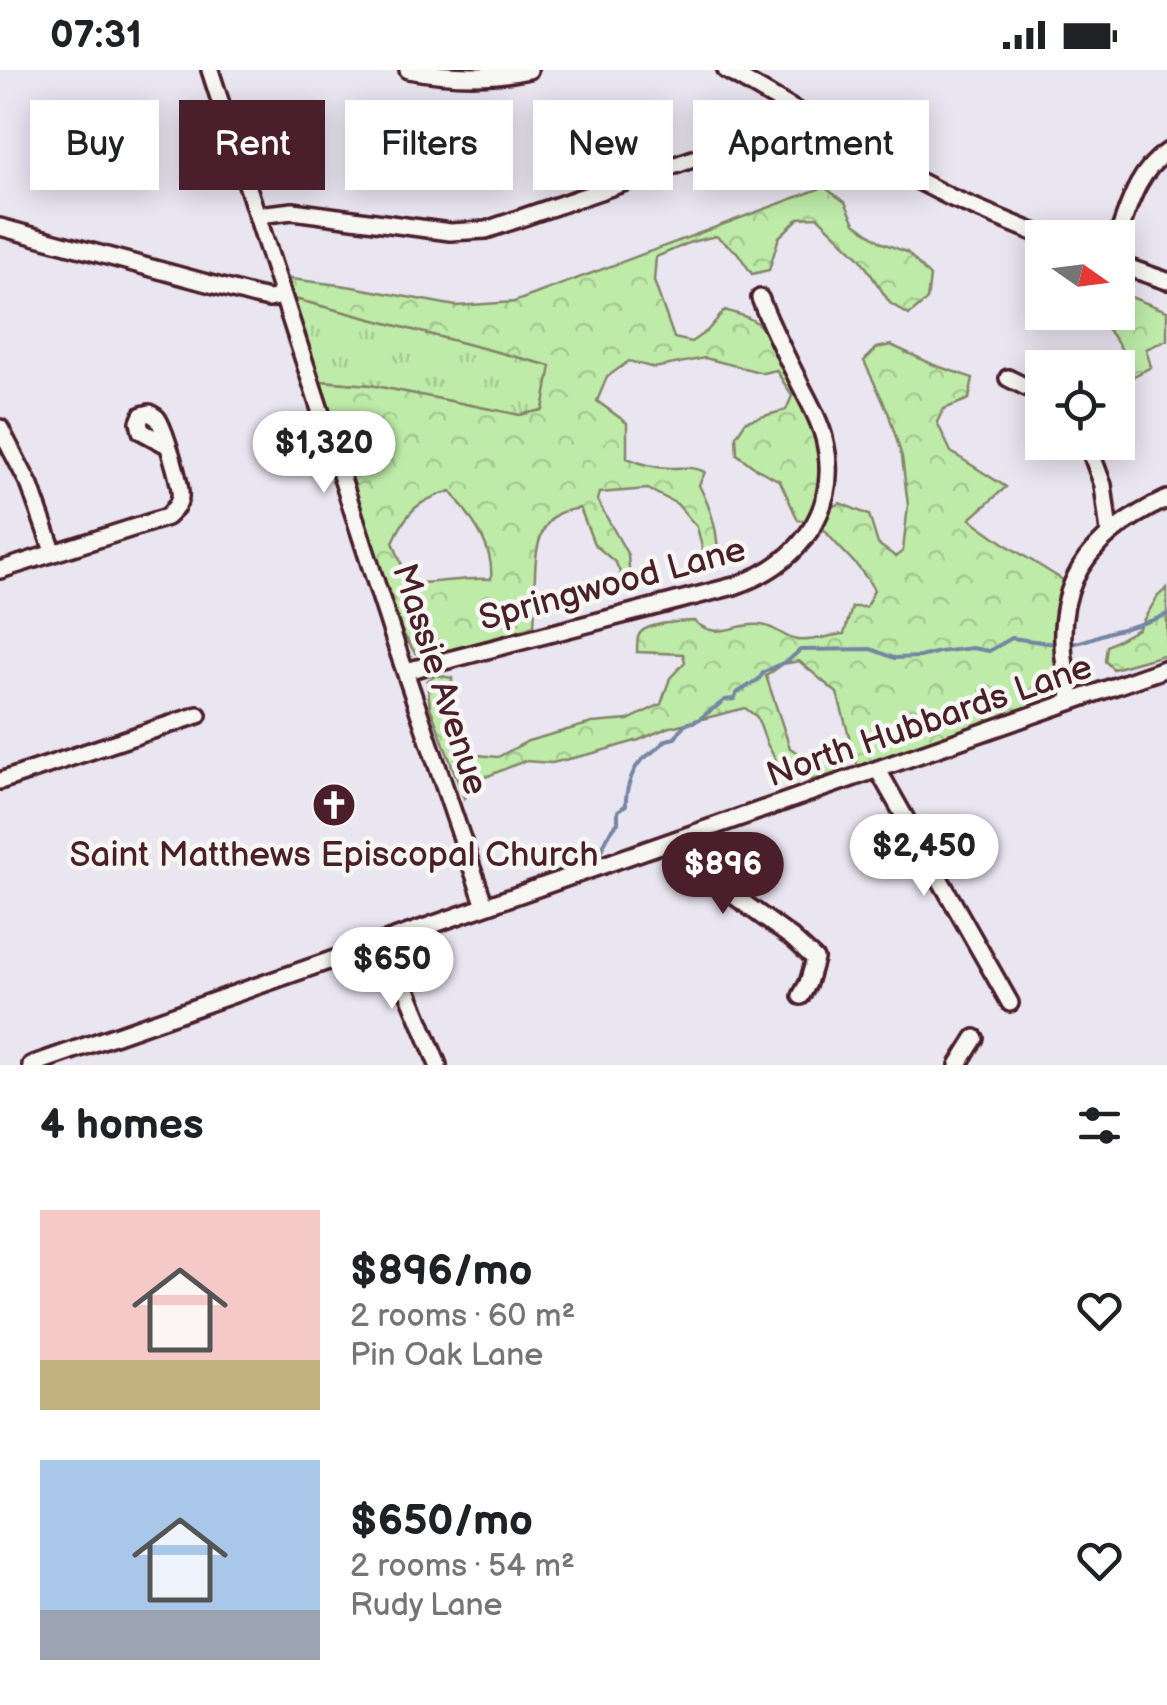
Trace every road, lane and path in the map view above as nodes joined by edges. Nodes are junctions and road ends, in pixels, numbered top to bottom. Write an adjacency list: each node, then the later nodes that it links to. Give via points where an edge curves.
1 (210, 70): 9 (street, Massie Avenue)
2 (408, 70): 3 (street, via 454,76)
3 (530, 70)
4 (726, 70): 5 (street)
5 (778, 100)
6 (1167, 152): 10 (street, via 1143,175)
7 (693, 159): 9 (street, via 486,230 450,232 294,211)
8 (929, 186): 12 (street)
9 (256, 215): 15 (street, Massie Avenue)
10 (1124, 220)
11 (0, 227): 15 (street, via 255,296)
12 (1025, 228)
13 (1135, 270): 14 (street)
14 (1167, 281)
15 (282, 296): 27 (street, Massie Avenue)
16 (760, 298): 27 (street, Springwood Lane, via 826,448 819,512 795,551 734,586)
17 (1008, 378): 18 (street)
18 (1025, 386)
19 (0, 428): 24 (street)
20 (167, 445): 24 (street, via 181,492 176,506 161,520)
21 (1094, 460): 23 (street)
22 (1167, 499): 23 (street)
23 (1109, 532): 28 (street, via 1076,578 1064,614 1063,661)
24 (53, 552): 25 (street)
25 (0, 570)
26 (1167, 668): 28 (street, North Hubbards Lane)
27 (406, 671): 33 (street, Massie Avenue)
28 (1072, 701): 30 (street, North Hubbards Lane)
29 (198, 715): 31 (street)
30 (878, 770): 32 (street, North Hubbards Lane); 36 (street)
31 (0, 781)
32 (672, 842): 33 (street, North Hubbards Lane); 35 (street, via 678,855 814,959)
33 (485, 906): 34 (street, North Hubbards Lane)
34 (387, 941): 38 (street, North Hubbards Lane); 39 (street)
35 (802, 996)
36 (1010, 1003)
37 (975, 1038): 40 (street)
38 (31, 1065)
39 (438, 1065)
40 (958, 1065)

